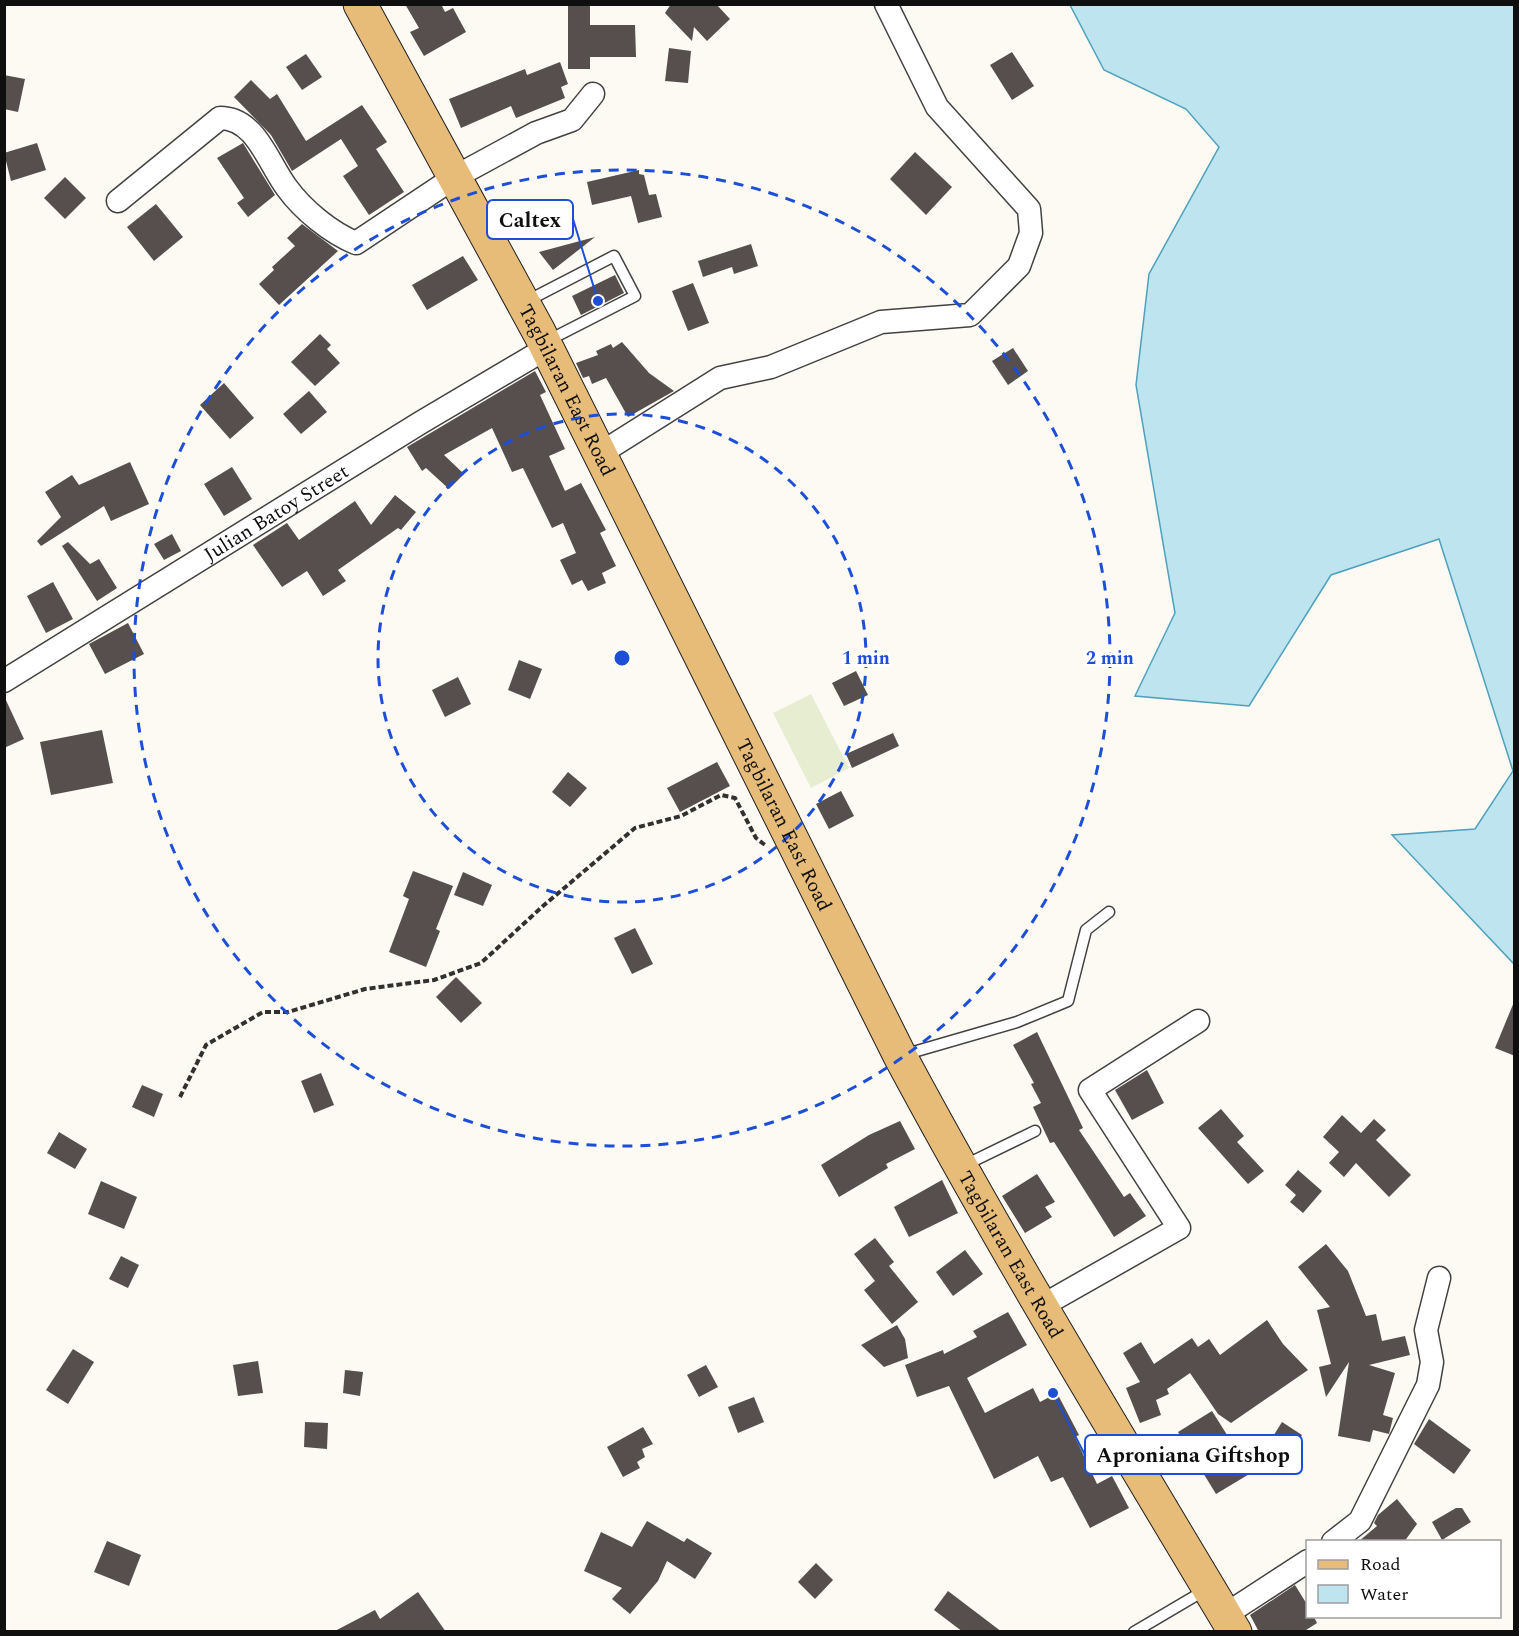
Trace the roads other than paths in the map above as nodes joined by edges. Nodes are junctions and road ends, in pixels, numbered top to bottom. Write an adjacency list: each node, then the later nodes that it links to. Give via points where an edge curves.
1 (360, 4): 4 (main road, Tagbilaran East Road)
2 (886, 4): 8 (street, via 938,107 1029,209 1031,233 1019,266 969,315 881,322 771,368 720,378)
3 (593, 94): 4 (street, via 572,120 536,133)
4 (455, 177): 5 (street, via 356,243 337,235 288,190 248,127 233,118 220,118); 6 (main road, Tagbilaran East Road)
5 (118, 201)
6 (524, 303): 7 (main road, Tagbilaran East Road); 7 (lane, via 614,256 635,296)
7 (546, 345): 8 (main road, Tagbilaran East Road); 9 (street, Julian Batoy Street)
8 (601, 453): 12 (main road, Tagbilaran East Road)
9 (4, 681)
10 (1109, 912): 12 (lane, via 1086,930 1068,1001 1017,1022)
11 (1198, 1021): 16 (street, via 1090,1090 1179,1228)
12 (900, 1056): 14 (main road, Tagbilaran East Road)
13 (1035, 1131): 14 (lane)
14 (960, 1167): 16 (main road, Tagbilaran East Road)
15 (1439, 1278): 17 (street, via 1426,1330 1432,1362 1428,1385 1360,1521)
16 (1040, 1306): 19 (main road, Tagbilaran East Road)
17 (1336, 1540)
18 (1306, 1562): 19 (street)
19 (1223, 1611): 20 (lane)
20 (1134, 1632)

